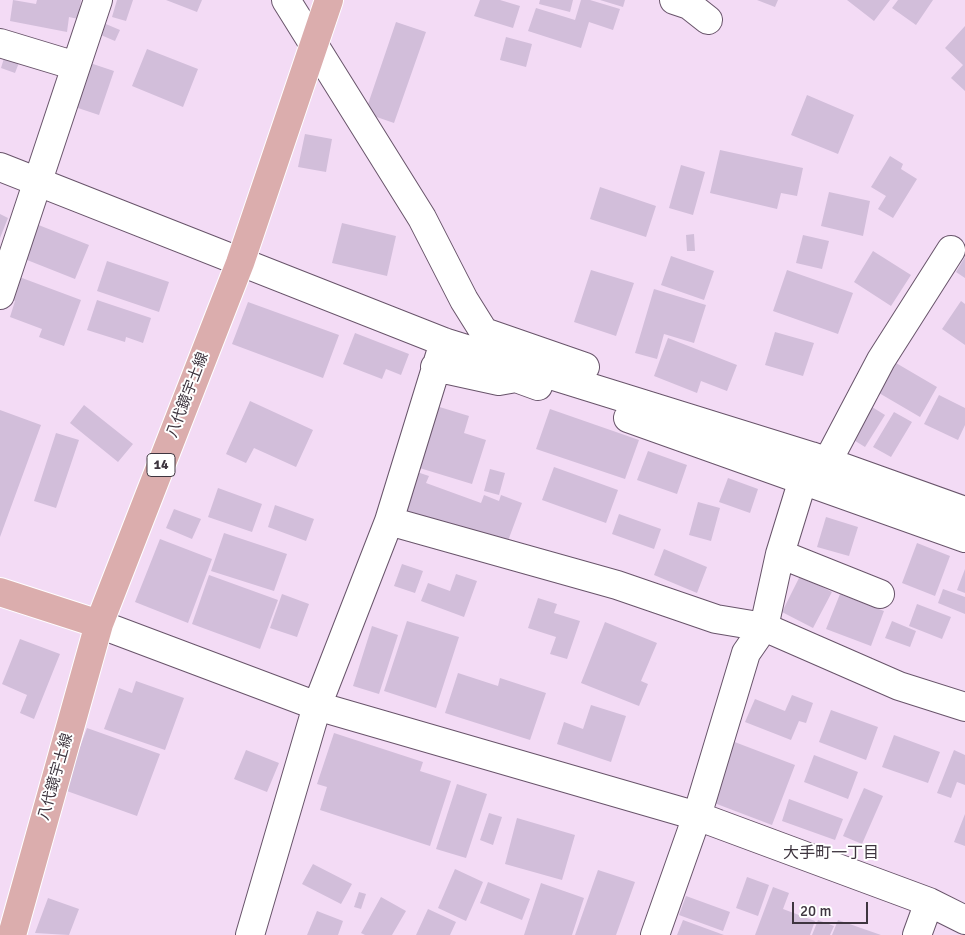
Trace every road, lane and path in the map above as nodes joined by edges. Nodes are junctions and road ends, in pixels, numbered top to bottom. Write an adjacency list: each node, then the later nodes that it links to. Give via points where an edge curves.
1 (98, 0): 8 (street)
2 (286, 0): 7 (street)
3 (329, 0): 7 (main road, 八代鏡宇土線 / 14)
4 (674, 0): 5 (street, via 689,5)
5 (708, 20)
6 (0, 42): 8 (street)
7 (314, 45): 12 (main road, 八代鏡宇土線 / 14); 15 (street, via 422,218 484,332)
8 (76, 66): 10 (street)
9 (0, 166): 10 (street)
10 (37, 183): 12 (street); 13 (street)
11 (951, 250): 15 (street)
12 (240, 263): 14 (street); 23 (main road, 八代鏡宇土線 / 14)
13 (0, 295)
14 (439, 354): 15 (street, via 499,381 516,378); 18 (street)
15 (815, 459): 16 (street); 17 (street); 19 (street); 20 (street)
16 (965, 499)
17 (965, 511)
18 (389, 521): 24 (street, via 617,585 716,619); 25 (street)
19 (965, 538)
20 (780, 554): 22 (street); 24 (street)
21 (0, 592): 23 (main road)
22 (880, 594)
23 (99, 624): 25 (street); 30 (main road, 八代鏡宇土線 / 14)
24 (764, 627): 26 (street, via 899,686); 27 (street, via 746,653)
25 (317, 706): 27 (street); 31 (street)
26 (965, 707)
27 (697, 816): 28 (street); 32 (street)
28 (929, 902): 29 (street); 33 (street)
29 (965, 920)
30 (12, 935)
31 (250, 935)
32 (655, 935)
33 (917, 935)

